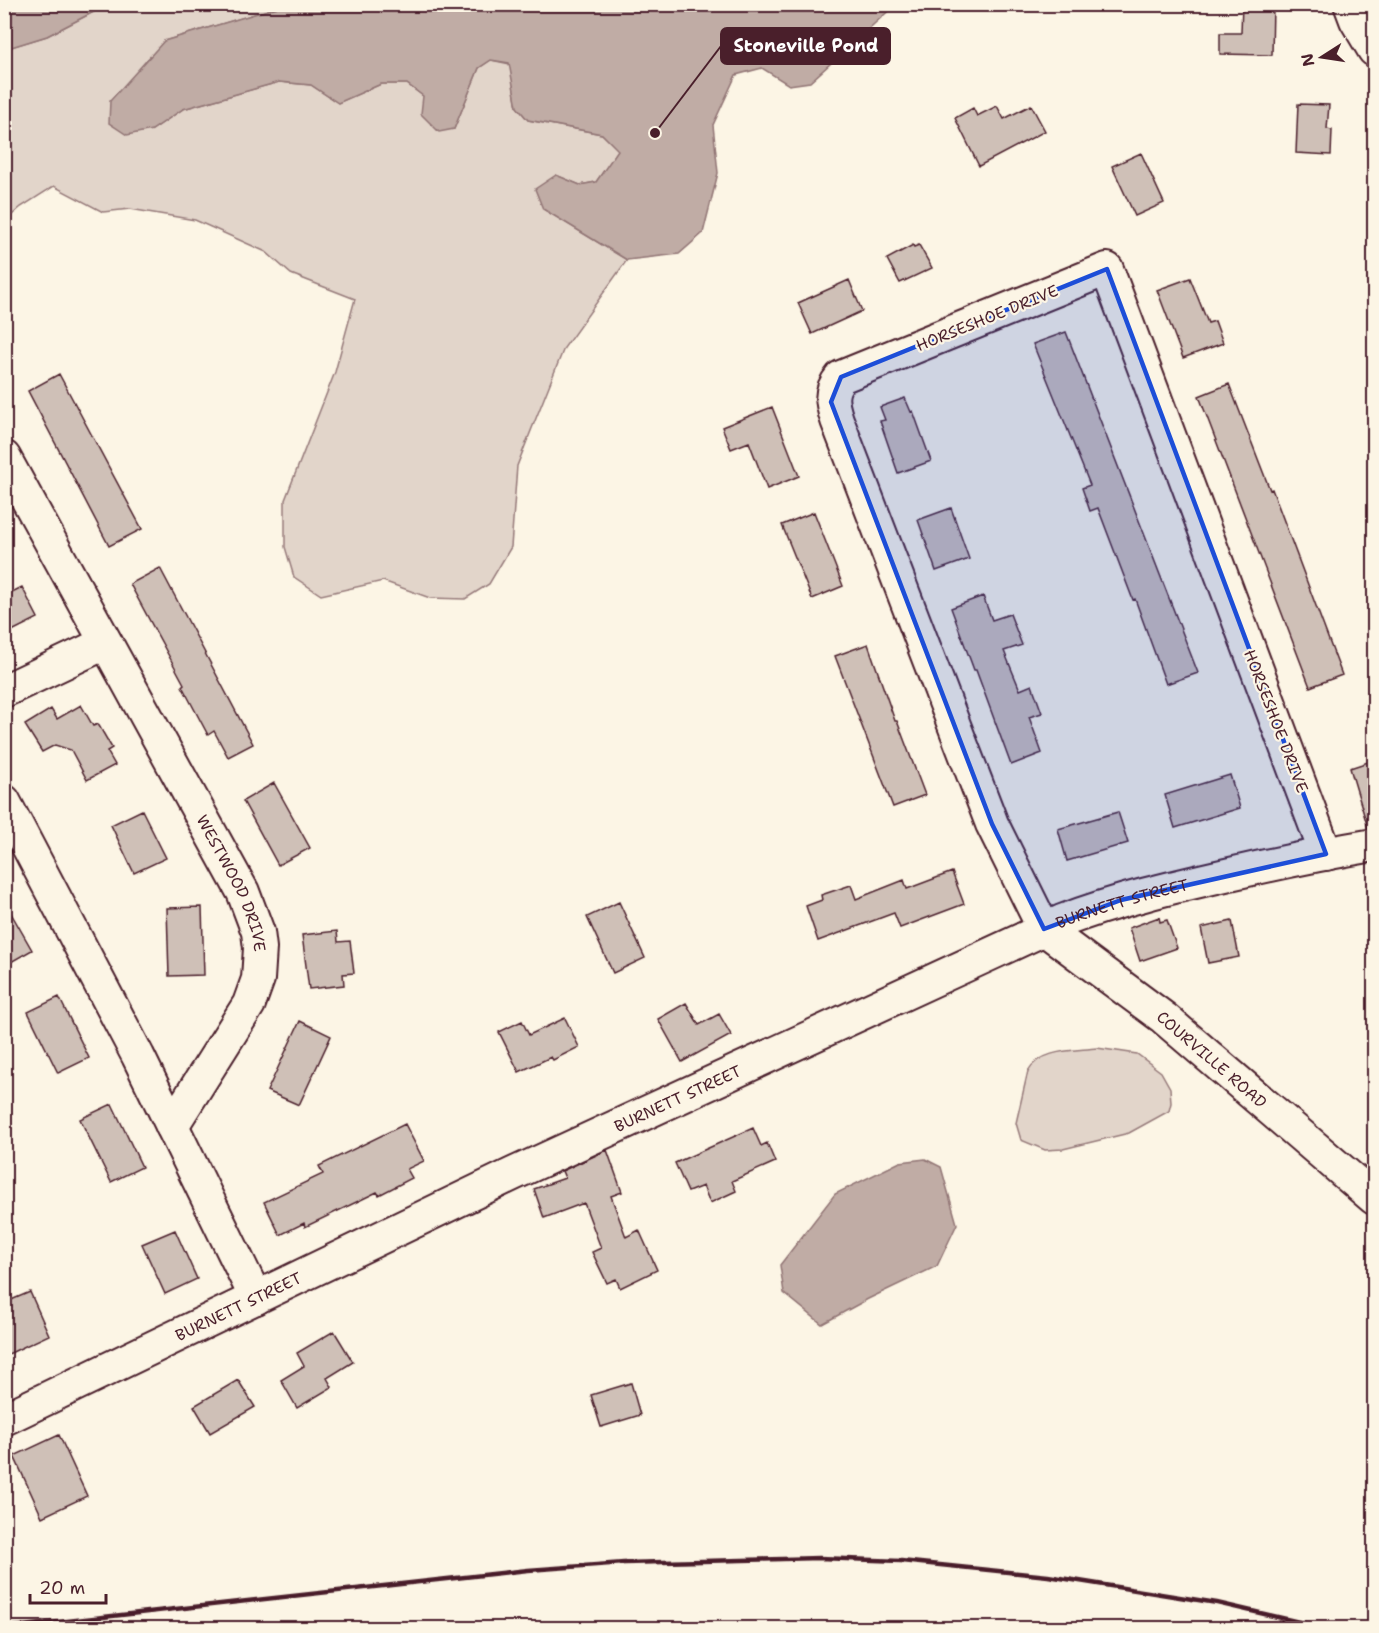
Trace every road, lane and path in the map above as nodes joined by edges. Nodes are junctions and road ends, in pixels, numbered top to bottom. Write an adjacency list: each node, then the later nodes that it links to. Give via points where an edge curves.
1 (1350, 4): 2 (street)
2 (1374, 50)
3 (4, 457): 4 (street, WESTWOOD DRIVE)
4 (105, 643): 5 (street); 10 (street, WESTWOOD DRIVE, via 243,892 258,932 258,980 249,1004)
5 (4, 691)
6 (4, 801): 10 (street)
7 (1374, 845): 8 (street, BURNETT STREET)
8 (1326, 854): 9 (street, BURNETT STREET, via 1121,900); 9 (street, HORSESHOE DRIVE, via 1107,269 847,373 831,393 837,420 992,825)
9 (1044, 929): 11 (street, COURVILLE ROAD, via 1164,1018); 12 (street, BURNETT STREET, via 513,1174)
10 (172, 1126): 12 (street)
11 (1374, 1198)
12 (256, 1298): 13 (street, BURNETT STREET)
13 (4, 1419)

